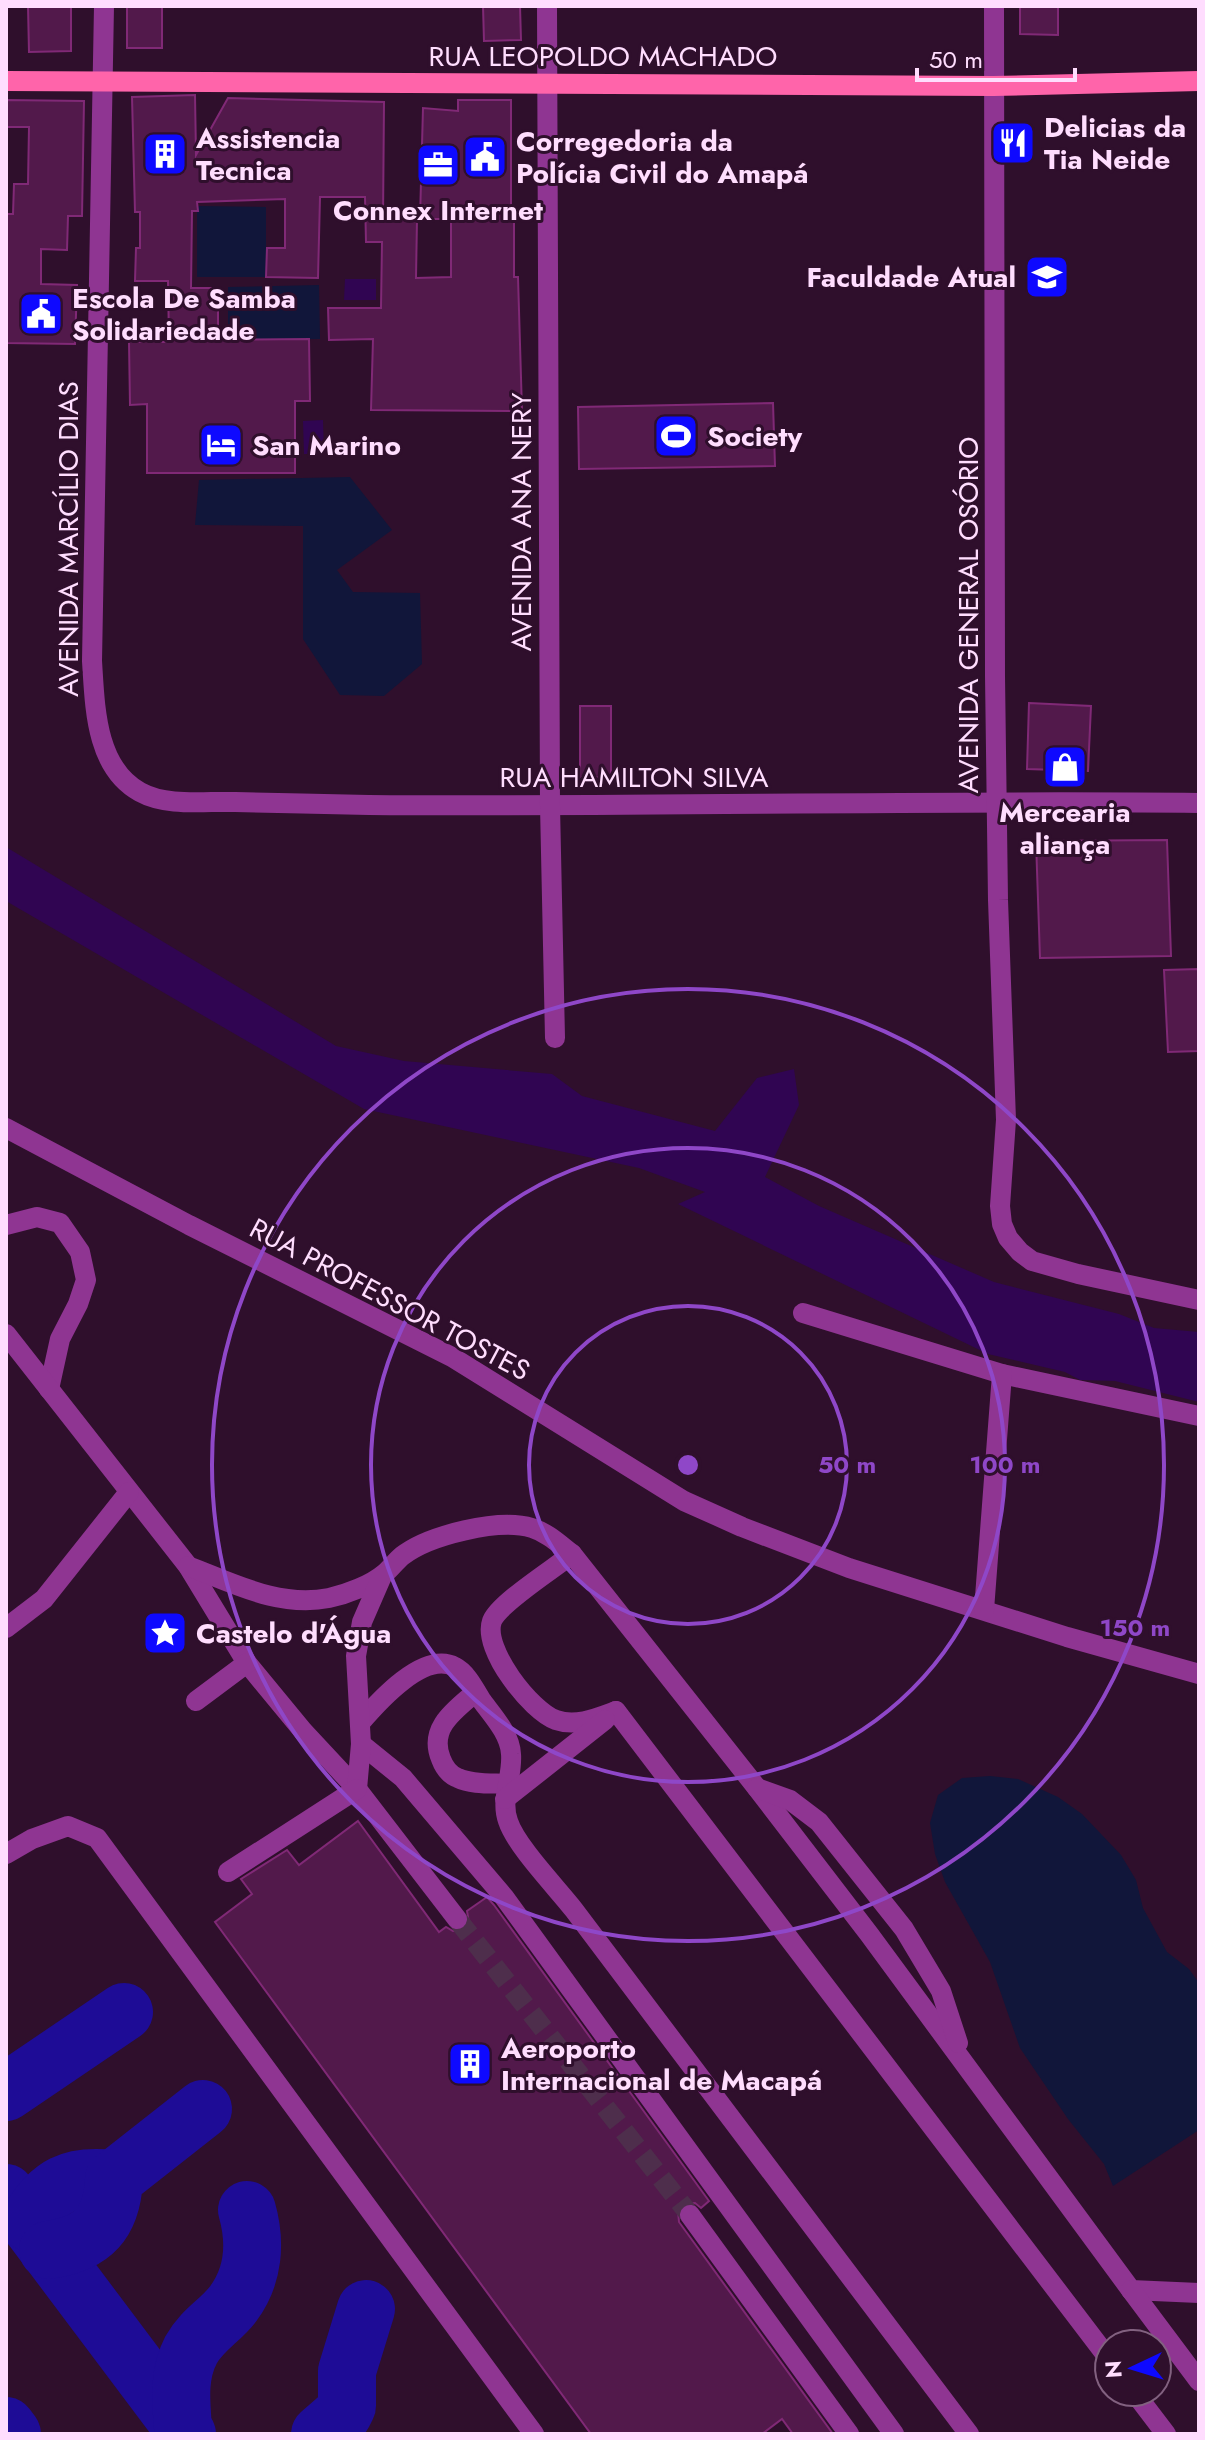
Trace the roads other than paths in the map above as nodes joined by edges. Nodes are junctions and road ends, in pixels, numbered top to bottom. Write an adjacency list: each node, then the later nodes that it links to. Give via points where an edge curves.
1 (104, 6): 6 (street, AVENIDA MARCÍLIO DIAS)
2 (547, 6): 7 (street, AVENIDA ANA NERY)
3 (994, 6): 8 (street, AVENIDA GENERAL OSÓRIO)
4 (6, 81): 6 (main road, RUA LEOPOLDO MACHADO)
5 (1199, 81): 8 (main road, RUA LEOPOLDO MACHADO)
6 (103, 82): 7 (main road, RUA LEOPOLDO MACHADO); 9 (street, AVENIDA MARCÍLIO DIAS, via 92,661)
7 (548, 84): 8 (main road, RUA LEOPOLDO MACHADO); 12 (street, AVENIDA ANA NERY)
8 (993, 86): 10 (street, AVENIDA GENERAL OSÓRIO)
9 (100, 736): 12 (street, RUA HAMILTON SILVA, via 125,780 163,800)
10 (997, 801): 11 (street, RUA HAMILTON SILVA); 12 (street, RUA HAMILTON SILVA); 16 (street, AVENIDA GENERAL OSÓRIO, via 1006,1120 1002,1224 1008,1238 1032,1261)
11 (1199, 803)
12 (550, 806): 13 (street, AVENIDA ANA NERY)
13 (555, 1038)
14 (6, 1128): 26 (street, RUA PROFESSOR TOSTES, via 452,1357 684,1501 849,1568)
15 (6, 1225): 20 (street, via 37,1217 60,1223 80,1252 86,1280 60,1339)
16 (1199, 1300)
17 (803, 1313): 19 (street)
18 (6, 1334): 20 (street)
19 (1002, 1374): 21 (street); 26 (street)
20 (49, 1389): 22 (street)
21 (1199, 1416)
22 (129, 1492): 24 (street); 27 (street, via 44,1599)
23 (572, 1554): 25 (street, via 528,1526 475,1529 403,1555); 32 (street, via 504,1605 493,1618 491,1642 523,1692 554,1719 589,1721); 35 (street)
24 (188, 1566): 25 (street, via 261,1595 286,1599 329,1598); 28 (street)
25 (382, 1576): 33 (street, via 362,1622 356,1656)
26 (984, 1610): 29 (street, RUA PROFESSOR TOSTES)
27 (6, 1628)
28 (247, 1663): 31 (street); 36 (street)
29 (1199, 1674)
30 (476, 1692): 33 (street, via 457,1668 442,1663 413,1673); 37 (street, via 497,1720 511,1752); 37 (street, via 438,1730 438,1750 455,1777)
31 (196, 1701)
32 (616, 1711): 37 (street); 45 (street)
33 (360, 1723): 34 (street)
34 (361, 1744): 36 (street); 50 (street, via 403,1778 504,1897)
35 (757, 1788): 41 (street); 41 (street, via 790,1800 819,1822 904,1929 941,1991)
36 (357, 1789): 39 (street); 40 (street)
37 (507, 1792): 51 (street, via 510,1829)
38 (6, 1854): 48 (street, via 68,1826 97,1838)
39 (228, 1872)
40 (457, 1919)
41 (963, 2058): 43 (street)
42 (690, 2215): 49 (street)
43 (1131, 2290): 44 (street); 46 (street)
44 (1199, 2293)
45 (1093, 2338)
46 (1199, 2381)
47 (1146, 2408): 52 (street)
48 (534, 2434)
49 (849, 2434)
50 (894, 2434)
51 (969, 2434)
52 (1166, 2434)

